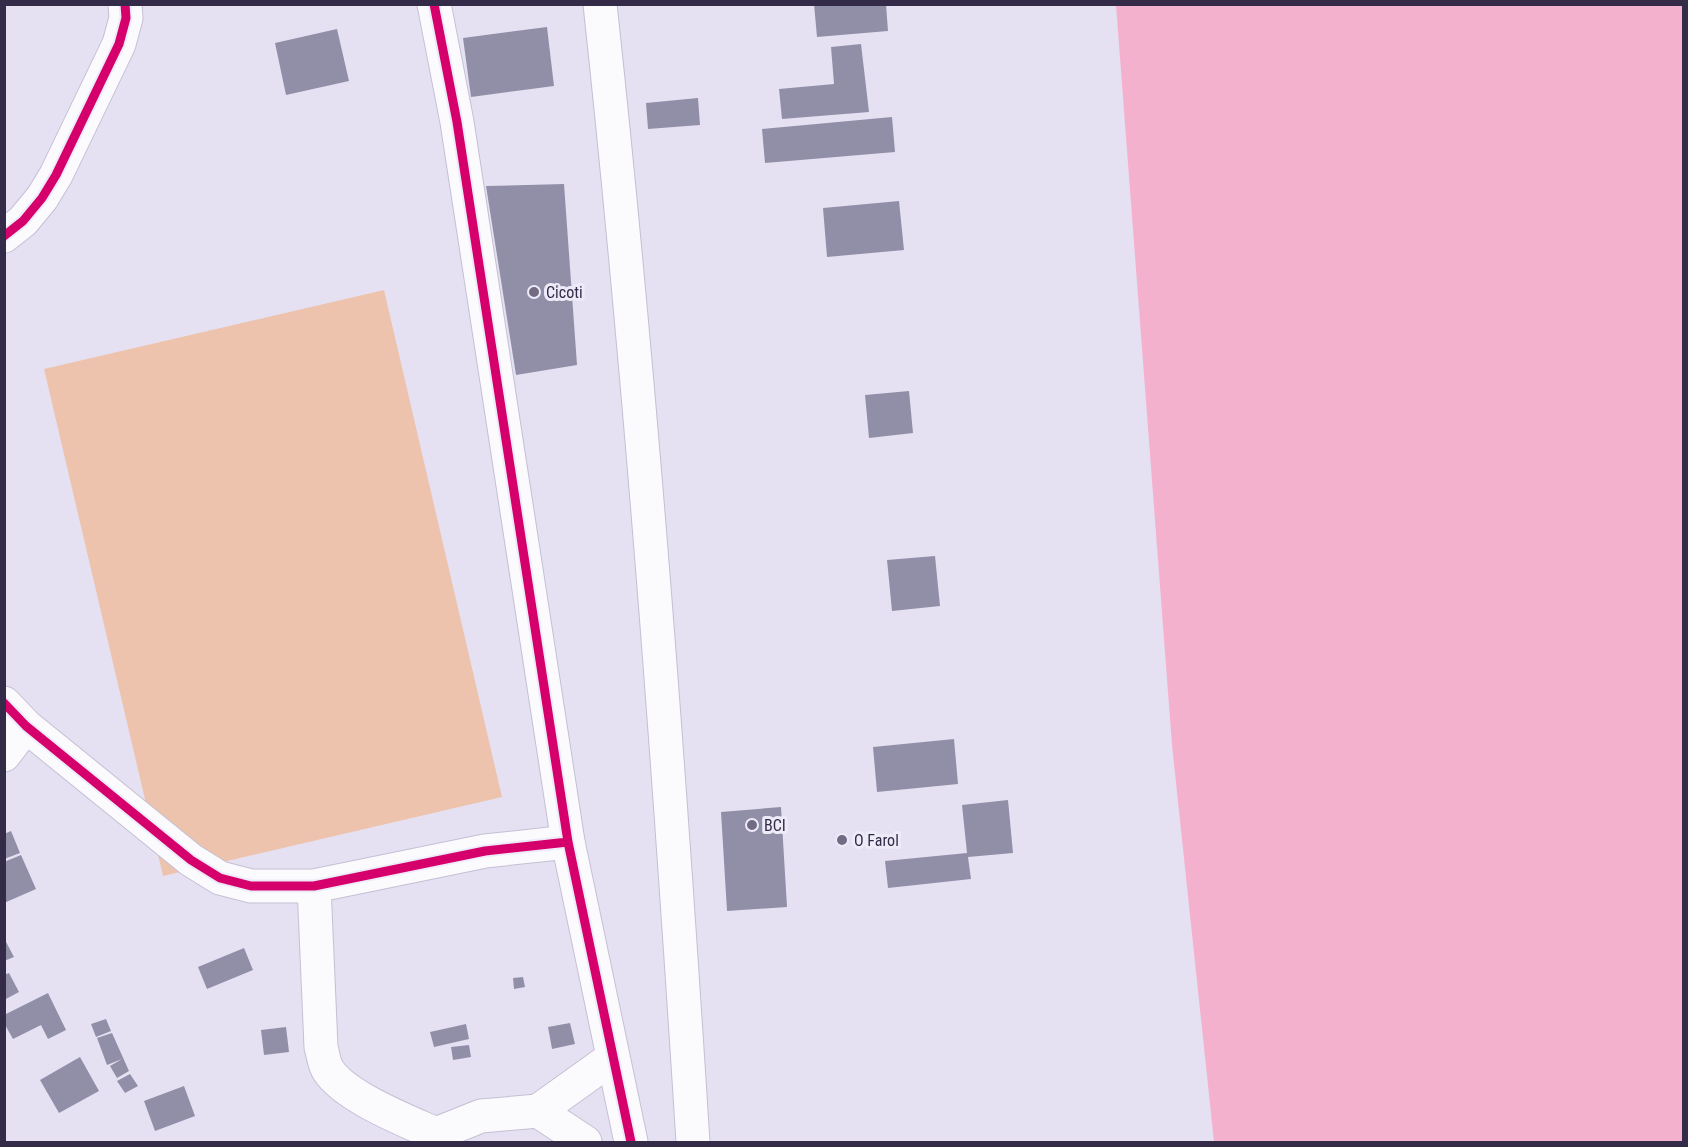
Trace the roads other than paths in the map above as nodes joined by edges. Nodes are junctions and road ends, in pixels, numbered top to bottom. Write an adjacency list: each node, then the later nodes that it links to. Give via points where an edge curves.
1 (125, 4): 4 (street, via 126,18 119,44 56,175 23,221)
2 (434, 4): 7 (street, via 457,122)
3 (600, 4): 14 (street, via 655,587)
4 (4, 236)
5 (15, 714): 6 (street); 8 (street, via 191,860 220,878 251,886)
6 (4, 755)
7 (568, 842): 8 (street, via 486,851); 9 (street)
8 (314, 886): 11 (street, via 321,1047 328,1070 386,1113)
9 (612, 1058): 10 (street); 13 (street)
10 (538, 1111): 11 (street, via 481,1116); 12 (street)
11 (432, 1138)
12 (585, 1143)
13 (631, 1143)
14 (693, 1143)

